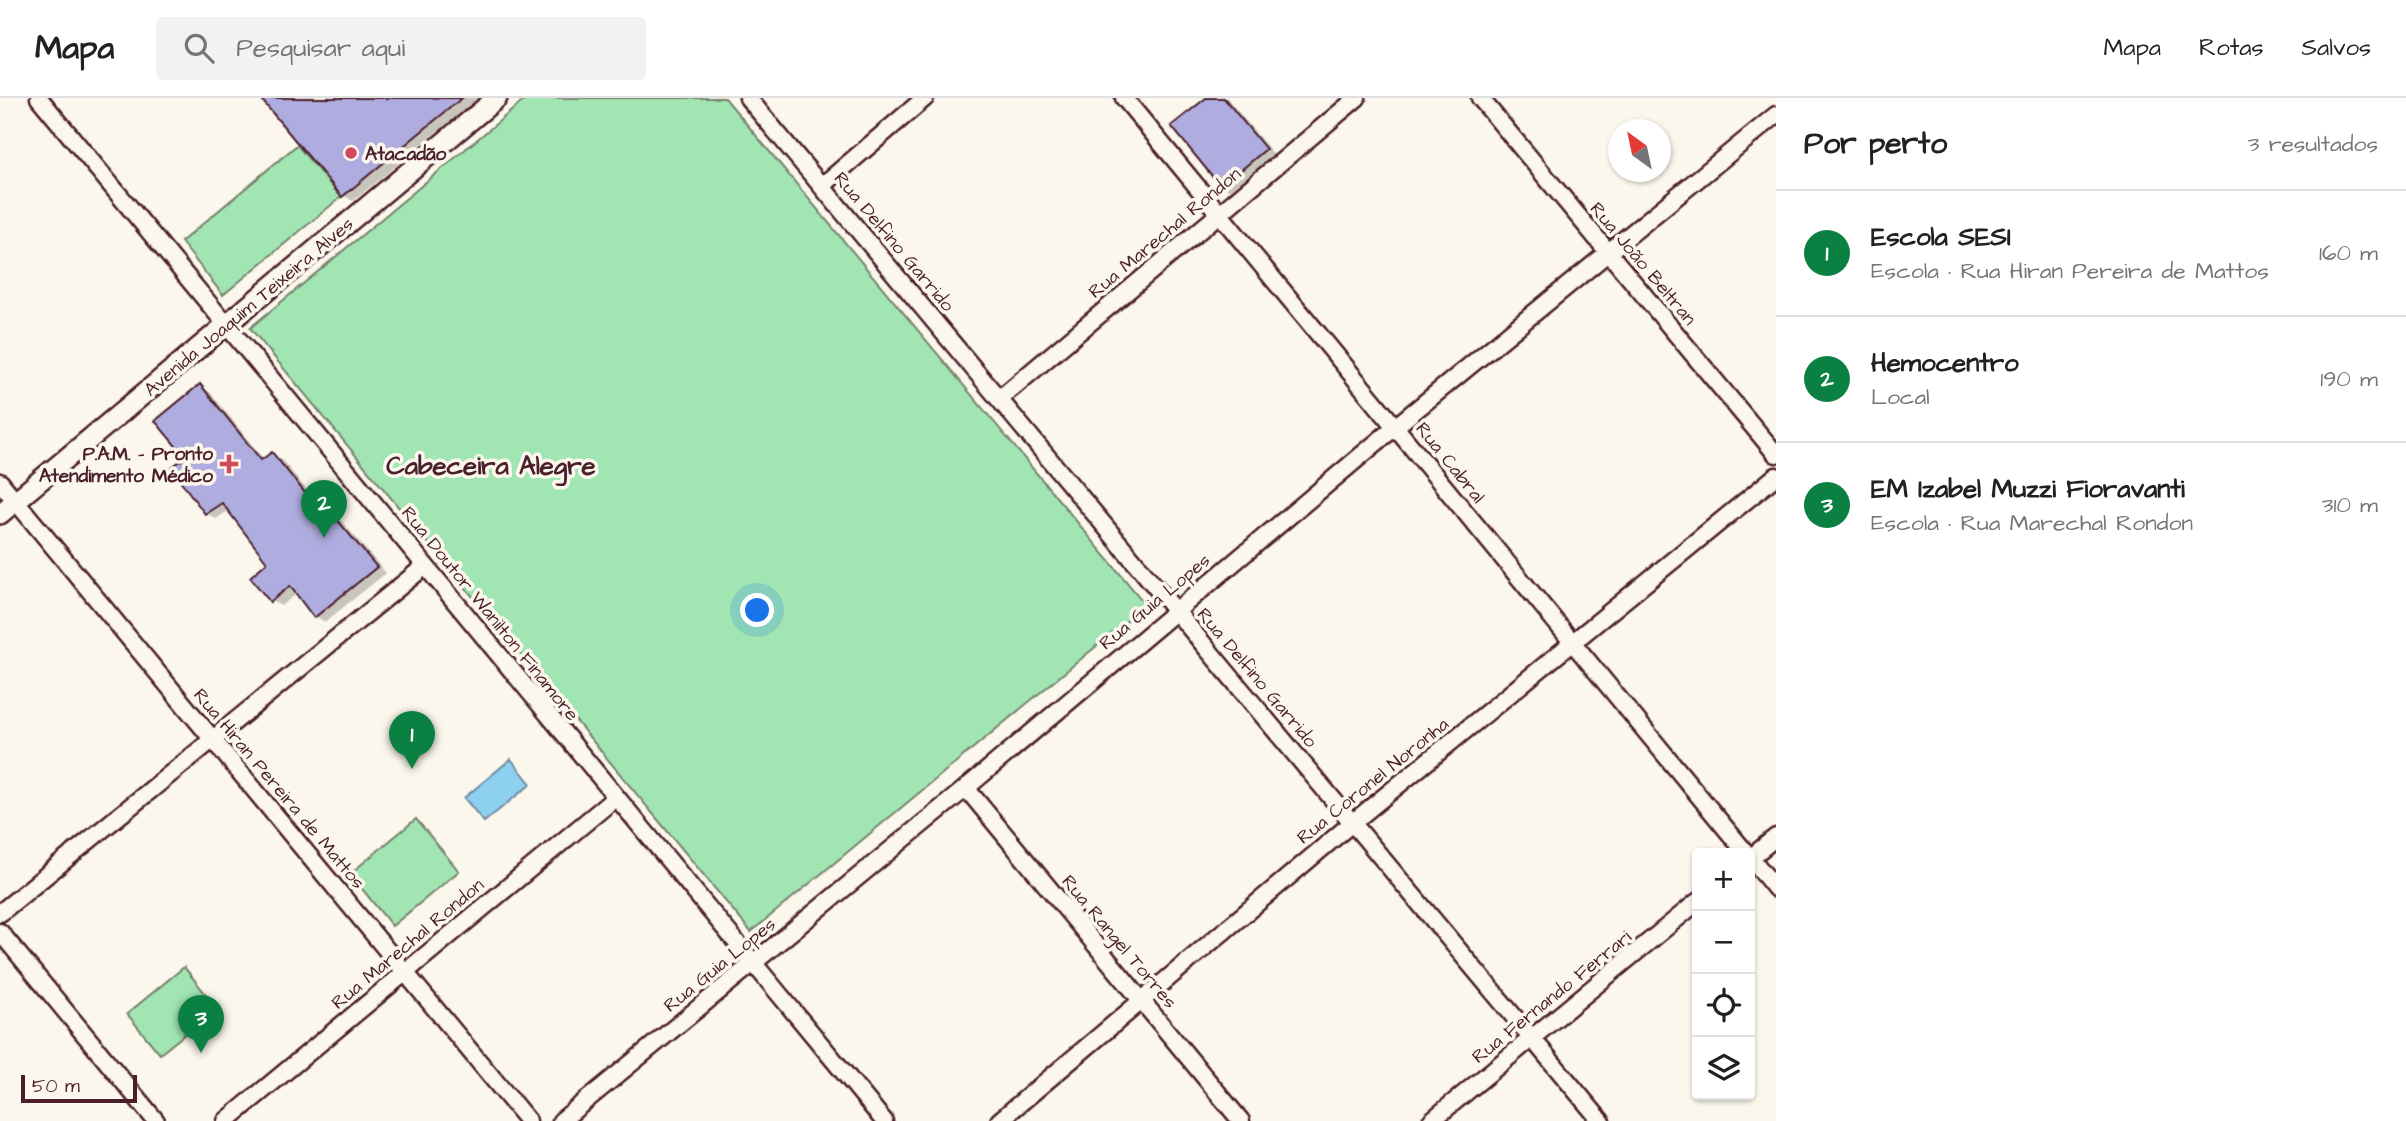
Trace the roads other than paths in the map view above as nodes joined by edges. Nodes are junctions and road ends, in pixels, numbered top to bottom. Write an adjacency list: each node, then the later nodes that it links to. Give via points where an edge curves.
1 (39, 98): 12 (street, Rua Doutor Wanilton Finamore)
2 (497, 98): 12 (street, Avenida Joaquim Teixeira Alves)
3 (748, 98): 9 (street, Rua Delfino Garrido)
4 (925, 98): 9 (street)
5 (1124, 98): 10 (street, Rua Cabral)
6 (1357, 98): 10 (street, Rua Marechal Rondon)
7 (1480, 98): 11 (street, Rua João Beltran)
8 (1776, 115): 11 (street, Rua Guia Lopes)
9 (822, 186): 13 (street, Rua Delfino Garrido)
10 (1219, 212): 13 (street, Rua Marechal Rondon); 14 (street, Rua Cabral)
11 (1608, 252): 14 (street, Rua Guia Lopes); 15 (street, Rua João Beltran)
12 (226, 325): 18 (street, Avenida Joaquim Teixeira Alves); 20 (street, Rua Doutor Wanilton Finamore)
13 (999, 399): 21 (street, Rua Delfino Garrido)
14 (1395, 427): 21 (street, Rua Guia Lopes); 22 (street, Rua Cabral)
15 (1776, 454)
16 (1776, 476): 22 (street, Rua Coronel Noronha)
17 (0, 482): 18 (street, Rua Hiran Pereira de Mattos)
18 (16, 501): 19 (street, Avenida Joaquim Teixeira Alves); 23 (street, Rua Hiran Pereira de Mattos)
19 (0, 514)
20 (425, 566): 23 (street); 25 (street, Rua Doutor Wanilton Finamore)
21 (1175, 611): 24 (street, Rua Guia Lopes); 26 (street, Rua Delfino Garrido)
22 (1573, 643): 26 (street, Rua Coronel Noronha); 28 (street, Rua Cabral)
23 (213, 740): 33 (street); 36 (street, Rua Hiran Pereira de Mattos)
24 (966, 788): 35 (street, Rua Guia Lopes); 37 (street, Rua Rangel Torres)
25 (615, 798): 35 (street, Rua Doutor Wanilton Finamore); 36 (street, Rua Marechal Rondon)
26 (1352, 823): 37 (street, Rua Coronel Noronha); 38 (street, Rua Delfino Garrido)
27 (1776, 837): 29 (street)
28 (1742, 848)
29 (1755, 854)
30 (1755, 864): 31 (street)
31 (1776, 889)
32 (1692, 906): 38 (street, Rua Fernando Ferrari)
33 (0, 913)
34 (0, 932): 39 (street)
35 (753, 962): 42 (street, Rua Guia Lopes); 43 (street, Rua Doutor Wanilton Finamore)
36 (405, 972): 40 (street, Rua Marechal Rondon); 41 (street, Rua Hiran Pereira de Mattos)
37 (1142, 1001): 44 (street, Rua Coronel Noronha); 45 (street, Rua Rangel Torres)
38 (1532, 1038): 46 (street, Rua Fernando Ferrari); 47 (street, Rua Delfino Garrido)
39 (156, 1121)
40 (226, 1121)
41 (528, 1121)
42 (561, 1121)
43 (884, 1121)
44 (999, 1121)
45 (1241, 1121)
46 (1431, 1121)
47 (1601, 1121)

